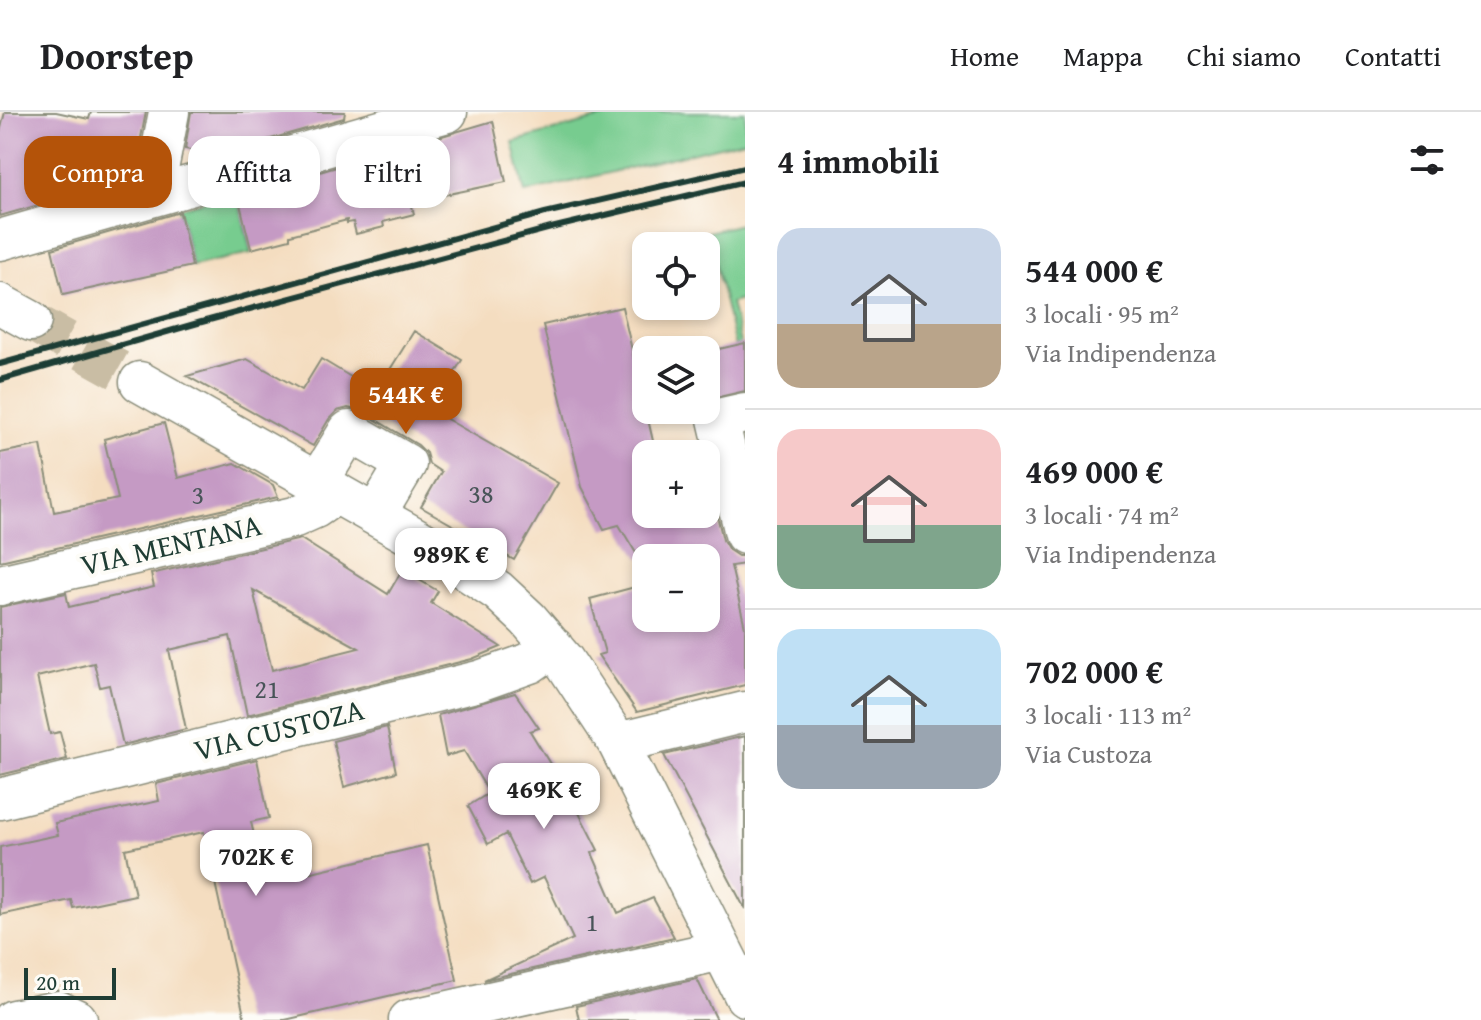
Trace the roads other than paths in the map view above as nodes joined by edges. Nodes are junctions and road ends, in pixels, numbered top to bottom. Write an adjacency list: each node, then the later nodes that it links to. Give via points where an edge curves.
1 (169, 112): 3 (street)
2 (447, 112): 4 (street)
3 (164, 136)
4 (172, 191)
5 (111, 208): 6 (street)
6 (0, 240)
7 (140, 382): 9 (street)
8 (745, 413): 11 (street, via 718,419)
9 (328, 487): 10 (street); 10 (street, via 349,431 406,464); 12 (street, VIA MENTANA, via 315,508 295,517)
10 (376, 514): 13 (street, via 498,591)
11 (745, 534)
12 (0, 585)
13 (553, 647): 15 (street); 16 (street, VIA CUSTOZA, via 530,663 479,681)
14 (745, 712): 15 (street)
15 (618, 743): 17 (street)
16 (0, 799)
17 (722, 950): 18 (street); 21 (street)
18 (744, 991)
19 (13, 1020): 20 (street, via 58,1011)
20 (77, 1020)
21 (409, 1020)

